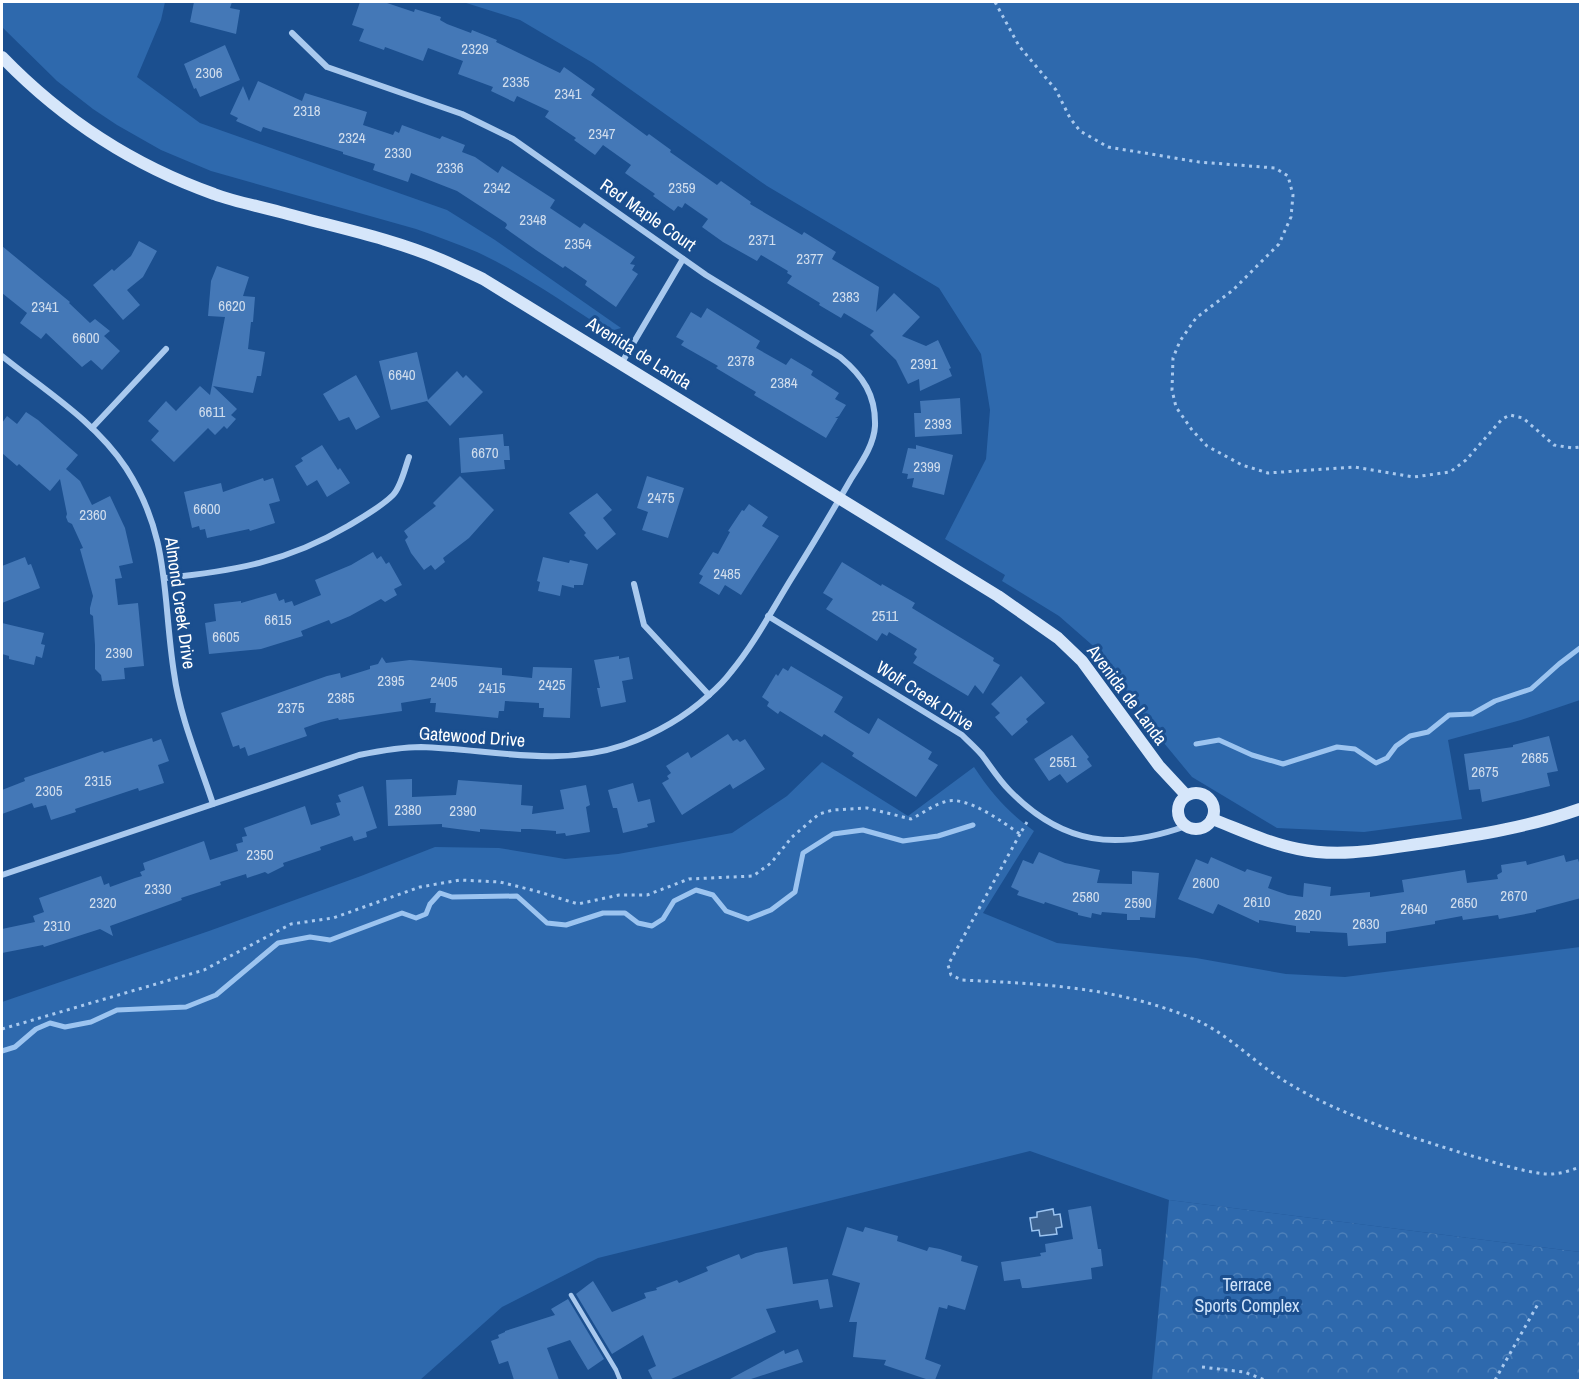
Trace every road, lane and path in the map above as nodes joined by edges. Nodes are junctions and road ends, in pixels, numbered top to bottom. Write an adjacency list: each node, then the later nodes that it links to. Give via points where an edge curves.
1 (995, 2): 9 (path, via 1019,46 1056,90 1080,132 1108,147 1199,162 1275,168 1288,176 1293,195 1291,217 1279,244 1233,290 1196,318 1173,358 1171,383 1176,407 1208,446 1242,465 1268,473 1355,467 1414,477 1450,472 1510,415 1523,418 1554,445)
2 (292, 33): 4 (street, Red Maple Court, via 327,67 462,114 513,139)
3 (2, 57): 7 (street, Avenida de Landa, via 50,103 128,156 215,195 441,259 483,279)
4 (683, 259): 7 (street); 11 (street, Red Maple Court, via 840,357 864,379 874,405 875,428 868,450)
5 (166, 349): 8 (street)
6 (2, 356): 8 (street, Almond Creek Drive)
7 (621, 364): 11 (street, Avenida de Landa)
8 (92, 428): 12 (street, Almond Creek Drive, via 140,492 155,530)
9 (1581, 447)
10 (409, 457): 12 (street, via 395,494 327,538 257,565)
11 (841, 499): 14 (street, Gatewood Drive); 16 (street, Avenida de Landa, via 998,596 1058,638 1082,661 1158,766)
12 (165, 578): 17 (street, Almond Creek Drive, via 173,673)
13 (634, 584): 15 (street, via 644,624)
14 (768, 616): 15 (street, Gatewood Drive, via 732,671); 21 (street, Wolf Creek Drive, via 962,735 1007,789 1050,823 1082,836 1122,842)
15 (709, 695): 17 (street, Gatewood Drive, via 653,733 593,753 561,756 420,747 389,749 358,755)
16 (1186, 795): 19 (street, via 1198,792 1209,797 1214,807); 21 (street, via 1178,805)
17 (213, 804): 23 (street, Gatewood Drive)
18 (1581, 809): 19 (street, via 1504,831 1332,853 1269,842)
19 (1212, 819): 21 (street, via 1204,828)
20 (1027, 822): 22 (path)
21 (1186, 826)
22 (1020, 834): 24 (path, via 960,800 945,801 911,819 852,808 819,814 792,837 771,863 745,878 689,879 647,895 619,895 578,904 500,882 436,883 333,918 291,924 204,970); 25 (path, via 948,965 951,975 962,980 1067,987 1127,996 1197,1021 1225,1036 1291,1086 1419,1140 1545,1174)
23 (2, 875)
24 (2, 1029)
25 (1581, 1167)
26 (571, 1295): 29 (lane)
27 (1538, 1304): 31 (path)
28 (1202, 1367): 30 (path, via 1244,1372)
29 (620, 1380)
30 (1265, 1380)
31 (1495, 1380)

